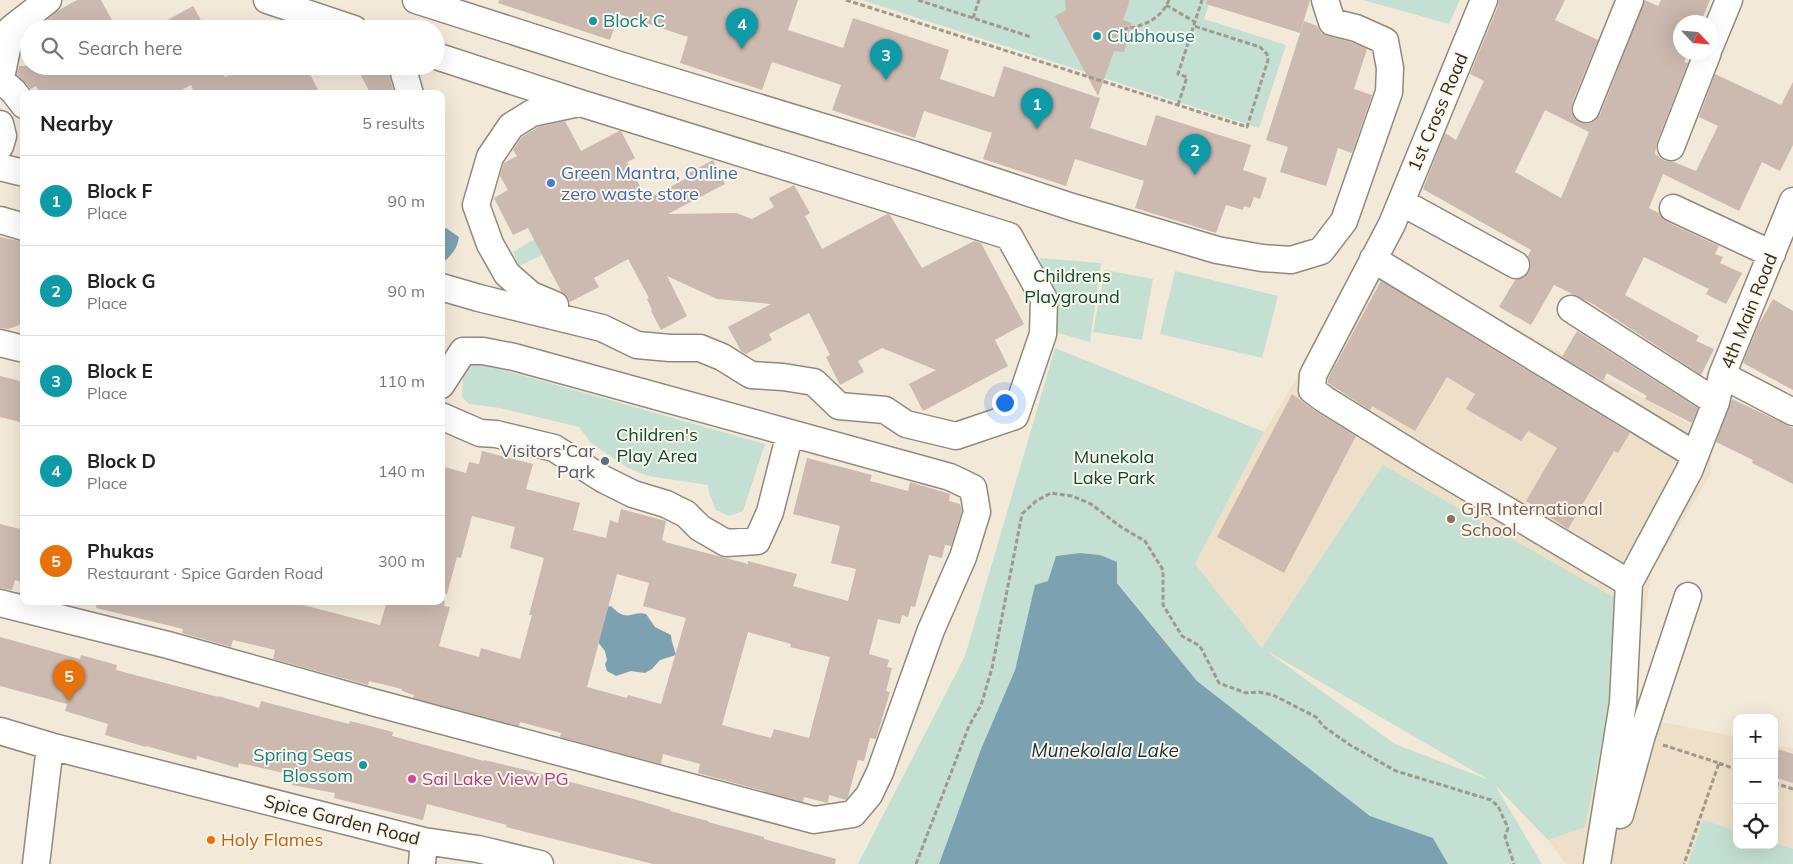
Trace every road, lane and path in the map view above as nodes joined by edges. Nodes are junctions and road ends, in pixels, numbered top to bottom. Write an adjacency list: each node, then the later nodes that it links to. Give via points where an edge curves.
1 (48, 0): 15 (street)
2 (267, 0): 16 (street)
3 (416, 0): 9 (street, via 1199,245 1262,258 1291,260 1321,251 1344,221 1389,92 1390,68 1385,41 1332,22)
4 (846, 0): 29 (path)
5 (918, 0): 14 (path)
6 (979, 0): 14 (path)
7 (1169, 0): 13 (path)
8 (1202, 0): 18 (path)
9 (1325, 0)
10 (1484, 0): 36 (street, 1st Cross Road)
11 (1630, 0): 30 (street)
12 (1729, 0): 19 (street)
13 (1166, 5): 18 (path); 20 (path, via 1148,22)
14 (973, 18): 21 (path)
15 (22, 20)
16 (327, 20)
17 (20, 22): 25 (street, via 11,29)
18 (1194, 24): 29 (path, via 1178,74 1186,77); 29 (path, via 1260,47 1268,60 1247,127)
19 (1718, 27)
20 (1123, 29)
21 (1031, 37)
22 (445, 59): 28 (street)
23 (1705, 60): 33 (street)
24 (405, 75): 26 (street)
25 (0, 82): 27 (street)
26 (409, 90)
27 (20, 100)
28 (580, 103): 51 (street, via 532,113 510,126 490,157 476,205 490,244 506,274 530,295 558,306 621,322 662,339 716,342 738,359 816,368 833,383 851,390 884,395); 51 (street, via 1009,236 1044,299 1043,334 1015,416 956,436 906,424)
29 (1178, 105)
30 (1586, 109)
31 (0, 124): 32 (street, via 3,136)
32 (0, 146)
33 (1671, 148)
34 (1793, 201): 39 (street, 4th Main Road)
35 (1673, 208): 39 (street)
36 (1396, 213): 40 (street, 1st Cross Road); 41 (street)
37 (0, 220): 38 (street)
38 (20, 226)
39 (1772, 254): 48 (street, 4th Main Road)
40 (1373, 260): 55 (street); 56 (street, 1st Cross Road, via 1313,375 1312,390 1424,462)
41 (1516, 266)
42 (445, 288): 51 (street, via 602,328 637,345 700,348 751,375 783,376 814,382 839,406)
43 (1571, 309): 50 (street)
44 (0, 329): 45 (street)
45 (20, 335)
46 (0, 343): 47 (street)
47 (20, 349)
48 (1722, 375): 50 (street); 52 (street, 4th Main Road)
49 (445, 380): 54 (street, via 463,351 483,351)
50 (1716, 402): 55 (street)
51 (888, 412)
52 (1793, 412)
53 (445, 418): 54 (street, via 480,433 554,448 603,479 686,514 700,528 726,543 757,541 770,512)
54 (790, 433): 58 (street, via 950,477 973,488 977,512 963,557 932,630 880,772 869,795 853,814 814,820 168,645)
55 (1695, 455): 56 (street)
56 (1629, 583): 71 (street, via 1623,703)
57 (1688, 596): 60 (street)
58 (0, 603)
59 (0, 731): 61 (street, Spice Garden Road)
60 (1641, 738): 62 (path); 72 (street, via 1620,813)
61 (50, 746): 66 (street, Spice Garden Road); 67 (street)
62 (1719, 763): 63 (path); 73 (path)
63 (1733, 768)
64 (1778, 784): 65 (path)
65 (1793, 790)
66 (423, 852): 68 (street, Spice Garden Road, via 478,849)
67 (36, 864)
68 (540, 864)
69 (916, 864): 70 (path, via 969,726 981,704 992,668 1022,514 1051,493 1072,496 1091,504 1145,541 1163,570 1163,605 1182,636 1200,646 1220,683 1246,693 1273,695 1316,717 1350,745 1396,771 1492,800 1508,828 1506,837)
70 (1514, 864)
71 (1597, 864)
72 (1611, 864)
73 (1684, 864)

